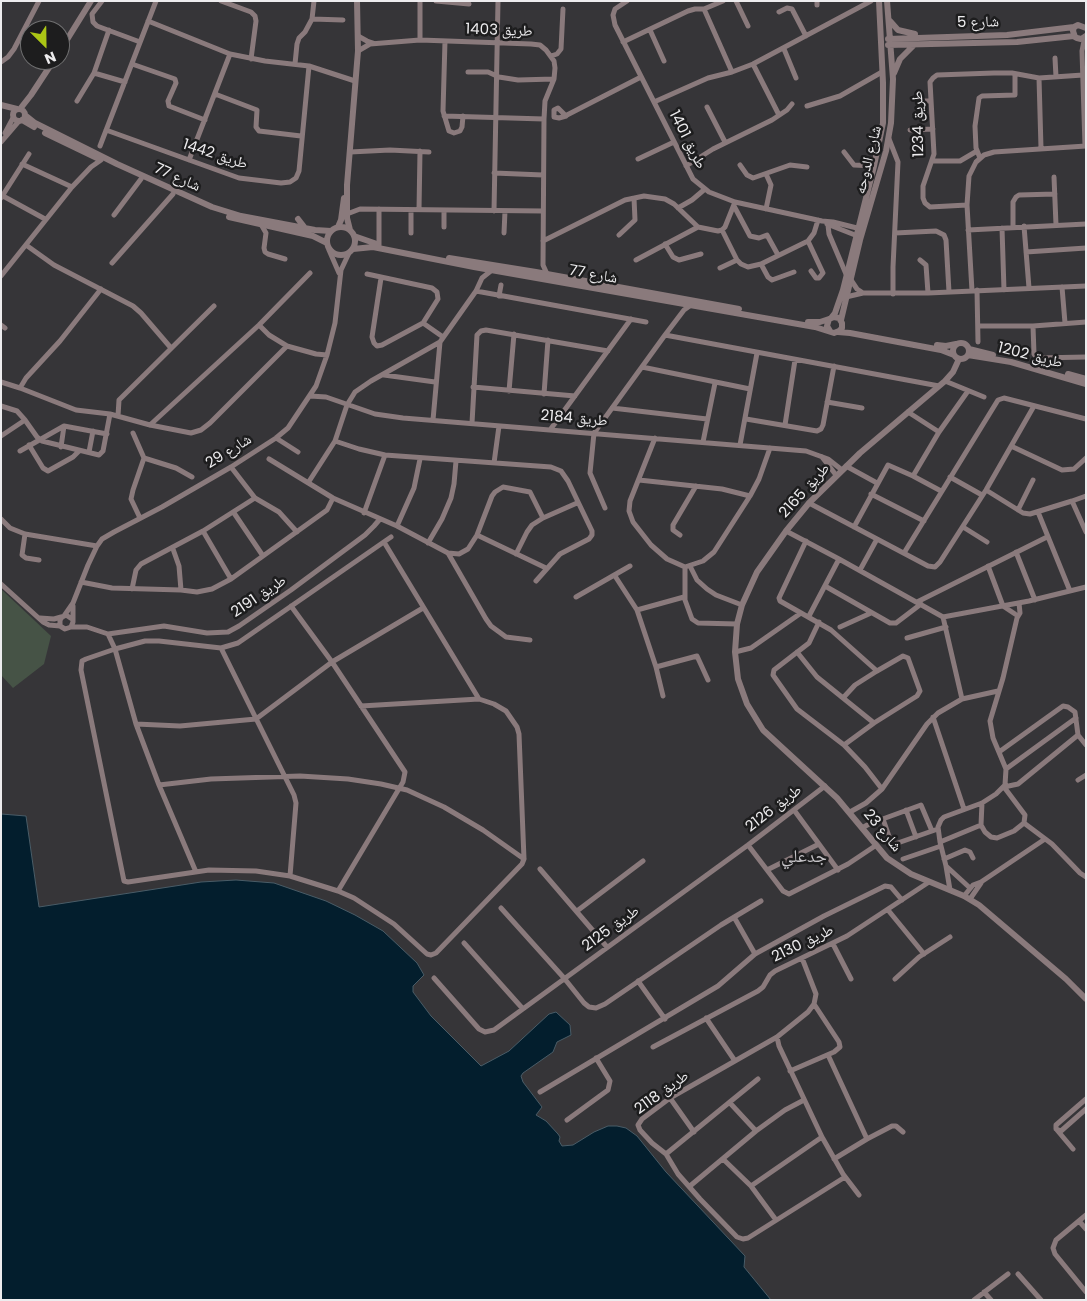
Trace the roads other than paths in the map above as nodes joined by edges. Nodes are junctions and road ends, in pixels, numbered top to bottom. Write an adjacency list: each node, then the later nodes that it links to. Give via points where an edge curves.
1 (39, 1): 54 (street, via 14,49)
2 (90, 1): 31 (street)
3 (102, 1): 29 (street, via 93,12 92,20)
4 (156, 1): 25 (street)
5 (221, 1): 52 (street, via 255,16)
6 (314, 1): 22 (street)
7 (357, 1): 32 (street)
8 (420, 1): 37 (street)
9 (436, 1): 16 (street)
10 (498, 1): 44 (street)
11 (627, 1): 40 (street, طريق 1401, via 613,15)
12 (723, 1): 19 (street)
13 (736, 1): 26 (street)
14 (871, 1): 17 (street)
15 (887, 1): 23 (street, شارع الدوحه)
16 (469, 4)
17 (866, 5): 18 (street); 33 (street)
18 (879, 5): 41 (street, شارع الدوحه)
19 (704, 9): 30 (street, via 688,11); 61 (street)
20 (563, 10): 50 (street, via 561,50)
21 (778, 12): 33 (street, via 792,9)
22 (312, 19): 24 (street); 56 (street, via 299,38)
23 (889, 19): 35 (street, via 898,30); 42 (street, شارع الدوحه)
24 (342, 20)
25 (148, 21): 39 (street); 49 (street)
26 (748, 26)
27 (1074, 27): 28 (street, شارع 5, via 1080,24); 35 (street, شارع 5, via 1007,35); 36 (street)
28 (1085, 27)
29 (109, 30): 39 (street); 63 (street)
30 (650, 30): 40 (street); 53 (street)
31 (70, 34)
32 (358, 36): 43 (street, طريق 1403); 47 (street)
33 (806, 36): 46 (street)
34 (1086, 36): 36 (street, شارع 5); 48 (street)
35 (929, 37): 42 (street, شارع 5)
36 (1076, 37): 45 (street, شارع 5); 48 (street)
37 (420, 40): 38 (street, طريق 1403); 43 (street, طريق 1403)
38 (445, 41): 44 (street, طريق 1403); 88 (street)
39 (140, 42): 55 (street)
40 (623, 42): 67 (street, طريق 1401)
41 (882, 42): 42 (street, شارع 5); 62 (street, شارع الدوحه)
42 (891, 42): 45 (street, شارع 5); 71 (street, شارع الدوحه)
43 (374, 43): 47 (street, طريق 1403)
44 (497, 43): 50 (street, طريق 1403, via 540,45); 65 (street)
45 (916, 44): 71 (street, via 900,59)
46 (784, 49): 57 (street); 69 (street)
47 (358, 51): 73 (street)
48 (1082, 51): 66 (street)
49 (230, 54): 52 (street); 77 (street)
50 (551, 56): 72 (street)
51 (1055, 58): 68 (street)
52 (251, 59): 56 (street)
53 (664, 61)
54 (1, 62)
55 (132, 64): 75 (street); 93 (street, via 175,79 169,106)
56 (294, 64): 58 (street)
57 (753, 64): 61 (street); 87 (street)
58 (309, 66): 73 (street); 97 (street, طريق 1442)
59 (47, 70): 86 (street, via 31,95 29,104)
60 (468, 72): 65 (street)
61 (732, 72): 81 (street, via 708,78)
62 (882, 72): 74 (street); 76 (street, شارع الدوحه)
63 (94, 73): 75 (street); 78 (street)
64 (1015, 74): 70 (street, طريق 1234); 80 (street, طريق 1234, via 936,76 930,82); 109 (street, via 1015,95 979,98 975,124)
65 (496, 75): 72 (street, via 518,80); 91 (street)
66 (1083, 75): 68 (street, طريق 1234); 103 (street)
67 (641, 77): 81 (street, طريق 1401); 90 (street)
68 (1056, 77): 70 (street, طريق 1234)
69 (796, 78)
70 (1039, 78): 104 (street)
71 (893, 79): 98 (street, شارع الدوحه)
72 (554, 80): 92 (street, via 545,101)
73 (356, 81): 106 (street)
74 (868, 81): 76 (street); 84 (street, via 840,96)
75 (125, 82): 95 (street)
76 (884, 83): 122 (street, شارع الدوحه, via 883,122)
77 (215, 94): 93 (street); 97 (street, via 257,110 256,127 259,131)
78 (77, 101)
79 (921, 101): 80 (street)
80 (931, 101): 94 (street, طريق 1234)
81 (654, 102): 100 (street, طريق 1401)
82 (792, 104): 87 (street)
83 (1, 106): 86 (street, شارع 77)
84 (807, 106)
85 (707, 107): 101 (street)
86 (19, 115): 99 (street); 111 (street, شارع 77)
87 (779, 115): 101 (street)
88 (444, 116): 89 (street); 89 (street, via 448,130 456,133 462,130)
89 (463, 116): 91 (street)
90 (566, 116)
91 (495, 117): 92 (street); 125 (street)
92 (544, 118): 127 (street)
93 (205, 120): 116 (street)
94 (933, 129): 96 (street); 118 (street, طريق 1234)
95 (106, 130): 102 (street); 116 (street, طريق 1442)
96 (910, 130)
97 (301, 136): 116 (street, طريق 1442, via 299,170 290,182 239,178)
98 (888, 139): 113 (street); 117 (street, شارع الدوحه)
99 (2, 140)
100 (674, 142): 115 (street); 120 (street, طريق 1401)
101 (726, 142): 120 (street)
102 (100, 146): 111 (street); 112 (street)
103 (1085, 146): 104 (street)
104 (1041, 148): 114 (street, via 994,152)
105 (420, 151): 106 (street); 107 (street); 145 (street)
106 (350, 152): 130 (street)
107 (430, 152)
108 (844, 152): 122 (street, via 854,165)
109 (977, 152): 114 (street); 118 (street, via 960,160)
110 (29, 154): 119 (street)
111 (92, 154): 112 (street, شارع 77); 123 (street)
112 (101, 158): 123 (street); 129 (street, شارع 77); 165 (street, شارع 77, via 226,212)
113 (897, 158): 117 (street, via 888,156); 174 (street)
114 (980, 158): 139 (street, via 969,176)
115 (638, 159)
116 (189, 160)
117 (884, 160): 175 (street, شارع الدوحه)
118 (933, 161): 139 (street, طريق 1234, via 923,186 925,203 932,207)
119 (22, 164): 131 (street); 135 (street)
120 (686, 166): 132 (street, طريق 1401, via 692,179)
121 (740, 166): 126 (street, via 751,178)
122 (874, 166): 175 (street, شارع الدوحه)
123 (91, 167): 131 (street)
124 (807, 168): 126 (street, via 790,165)
125 (494, 174): 127 (street); 147 (street)
126 (766, 174): 141 (street, via 771,185)
127 (544, 175): 149 (street)
128 (1054, 176): 134 (street)
129 (140, 179): 133 (street, شارع 77); 151 (street)
130 (347, 185): 137 (street); 160 (street)
131 (72, 187): 152 (street)
132 (704, 189): 138 (street, طريق 1401); 140 (street)
133 (173, 194): 158 (street, شارع 77, via 225,216); 192 (street)
134 (1055, 194): 157 (street); 163 (street, via 1016,197)
135 (2, 197): 152 (street)
136 (634, 198): 140 (street, via 646,196 665,200); 176 (street, via 634,220); 177 (street)
137 (348, 203): 142 (street); 150 (street)
138 (735, 204): 141 (street, طريق 1401); 167 (street); 187 (street, via 750,236 758,238 767,234)
139 (967, 205): 168 (street)
140 (678, 208): 162 (street)
141 (766, 208): 154 (street, طريق 1401)
142 (360, 209): 143 (street); 150 (street)
143 (379, 209): 144 (street); 181 (street)
144 (411, 210): 145 (street); 172 (street)
145 (419, 210): 146 (street)
146 (444, 210): 147 (street); 161 (street)
147 (494, 211): 148 (street)
148 (504, 211): 149 (street); 173 (street)
149 (543, 211): 177 (street)
150 (347, 214): 171 (street)
151 (114, 215)
152 (46, 219): 180 (street)
153 (298, 219): 165 (street)
154 (820, 221): 156 (street, طريق 1401); 175 (street, طريق 1401, via 832,222); 178 (street)
155 (1086, 224): 157 (street)
156 (828, 225): 175 (street, طريق 1401); 204 (street)
157 (1056, 225): 159 (street)
158 (262, 226): 164 (street, شارع 77); 170 (street)
159 (1024, 226): 163 (street); 185 (street)
160 (338, 227): 169 (street); 171 (street)
161 (444, 227)
162 (698, 227): 167 (street); 179 (street)
163 (1013, 227): 166 (street)
164 (273, 228): 170 (street); 182 (street, شارع 77, via 313,236)
165 (305, 228): 169 (street, شارع 77)
166 (1002, 228): 168 (street); 216 (street)
167 (722, 230): 190 (street)
168 (968, 230): 215 (street)
169 (331, 231): 182 (street, via 327,236)
170 (266, 233): 188 (street, via 265,252)
171 (352, 233): 181 (street, شارع 77); 184 (street, via 354,245)
172 (411, 233)
173 (504, 233)
174 (895, 233): 218 (street, via 936,231 944,235); 221 (street)
175 (858, 234): 204 (street, شارع الدوحه); 209 (street, شارع الدوحه)
176 (619, 235)
177 (543, 241): 194 (street)
178 (808, 241): 187 (street); 198 (street, via 823,273 816,278)
179 (664, 244): 186 (street, via 679,260); 189 (street)
180 (26, 245): 205 (street); 214 (street, via 48,261)
181 (379, 245): 199 (street, شارع 77)
182 (328, 246): 184 (street, via 332,253 341,255); 208 (street, شارع 29)
183 (1086, 248): 185 (street)
184 (351, 251): 195 (street, شارع 77, via 374,247); 208 (street, شارع 29, via 342,265)
185 (1026, 252): 213 (street)
186 (701, 254)
187 (778, 255): 193 (street)
188 (285, 259)
189 (636, 260)
190 (737, 260): 193 (street, via 748,267); 196 (street)
191 (920, 260): 220 (street, via 926,265)
192 (112, 263)
193 (760, 264): 200 (street, via 768,277 774,280)
194 (543, 265): 199 (street); 203 (street)
195 (474, 267): 197 (street, شارع 77); 207 (street)
196 (720, 268)
197 (492, 270): 207 (street); 225 (street, شارع 77)
198 (811, 271)
199 (536, 272): 203 (street, شارع 77)
200 (794, 272)
201 (310, 273): 233 (street)
202 (367, 274): 206 (street)
203 (547, 274): 226 (street, شارع 77, via 810,322)
204 (846, 274): 226 (street, شارع الدوحه, via 835,313)
205 (1, 276)
206 (381, 278): 231 (street, via 432,288 437,292 438,299); 231 (street, via 372,337 374,343 382,345)
207 (482, 278): 217 (street)
208 (339, 279): 248 (street, شارع 29, via 335,323)
209 (851, 280): 219 (street); 223 (street, شارع الدوحه)
210 (501, 285): 222 (street)
211 (1086, 286): 212 (street)
212 (1062, 287): 213 (street); 232 (street)
213 (1029, 288): 216 (street)
214 (100, 289): 244 (street, via 141,313); 264 (street)
215 (974, 290): 216 (street); 218 (street); 234 (street)
216 (1004, 290)
217 (476, 291): 222 (street); 239 (street)
218 (949, 292): 220 (street)
219 (863, 293): 221 (street); 223 (street)
220 (928, 293): 221 (street)
221 (893, 294)
222 (499, 296): 227 (street)
223 (846, 296): 228 (street, شارع الدوحه)
224 (214, 306): 244 (street)
225 (683, 306): 236 (street, شارع 77, via 691,304); 238 (street)
226 (830, 318): 228 (street, via 836,317); 236 (street, via 827,326)
227 (630, 319): 229 (street); 245 (street)
228 (841, 321): 236 (street, via 841,330); 242 (street, via 855,330 942,346)
229 (646, 322)
230 (1086, 322): 232 (street)
231 (423, 323): 239 (street)
232 (1065, 324): 235 (street)
233 (259, 325): 243 (street); 288 (street)
234 (978, 326): 235 (street); 241 (street)
235 (1033, 326): 250 (street, via 1037,358)
236 (833, 332): 249 (street, شارع 77, via 941,350)
237 (514, 334): 240 (street); 263 (street, via 486,330 477,336); 266 (street)
238 (665, 335): 247 (street); 253 (street)
239 (441, 339): 254 (street); 258 (street)
240 (548, 340): 245 (street); 268 (street)
241 (978, 342)
242 (956, 344): 246 (street, via 963,343); 249 (street, via 953,349)
243 (287, 346): 248 (street); 288 (street, via 201,430 191,433)
244 (171, 348): 281 (street, via 119,400)
245 (608, 351): 270 (street)
246 (968, 352): 249 (street); 255 (street, طريق 1202, via 1028,362); 260 (street, طريق 1202)
247 (757, 353): 251 (street); 265 (street)
248 (327, 354): 261 (street, شارع 29)
249 (957, 357): 256 (street, طريق 2165, via 954,372)
250 (1086, 357)
251 (795, 360): 252 (street); 289 (street)
252 (834, 366): 262 (street); 273 (street)
253 (642, 368): 259 (street); 277 (street)
254 (383, 374): 258 (street); 274 (street, via 361,387)
255 (1086, 379)
256 (945, 381): 262 (street, طريق 2165); 267 (street)
257 (1, 382): 264 (street)
258 (435, 382): 286 (street)
259 (715, 383): 265 (street); 283 (street)
260 (1086, 384)
261 (316, 386): 269 (street, شارع 29); 271 (street, طريق 2184)
262 (939, 386): 279 (street, طريق 2165)
263 (473, 387): 266 (street); 287 (street)
264 (20, 388): 280 (street, via 76,410)
265 (750, 389): 282 (street)
266 (509, 390): 268 (street)
267 (968, 391): 272 (street); 294 (street)
268 (544, 394): 270 (street)
269 (310, 396): 271 (street, طريق 2184); 299 (street, شارع 29, via 288,428)
270 (575, 396): 292 (street)
271 (326, 397): 274 (street, طريق 2184)
272 (984, 398)
273 (828, 402): 278 (street); 289 (street, via 821,429)
274 (347, 405): 286 (street, طريق 2184, via 375,414); 302 (street)
275 (1, 406): 285 (street, via 17,411)
276 (1034, 406): 284 (street); 307 (street); 326 (street, via 1004,398 998,400)
277 (612, 408): 283 (street); 297 (street)
278 (862, 408)
279 (908, 412): 294 (street); 322 (street, طريق 2165)
280 (110, 414): 281 (street); 296 (street)
281 (118, 416): 288 (street)
282 (746, 418): 289 (street); 305 (street)
283 (707, 419): 303 (street)
284 (1086, 419)
285 (25, 420): 298 (street); 301 (street)
286 (433, 420): 287 (street, طريق 2184)
287 (472, 424): 291 (street, طريق 2184)
288 (150, 425)
289 (785, 425)
290 (64, 426): 293 (street); 301 (street); 306 (street)
291 (499, 426): 292 (street, طريق 2184); 320 (street)
292 (550, 430): 297 (street, طريق 2184)
293 (93, 431): 296 (street); 311 (street)
294 (939, 432): 324 (street)
295 (133, 433): 315 (street)
296 (107, 434): 311 (street, via 102,453)
297 (594, 434): 300 (street, طريق 2184); 342 (street, via 590,474)
298 (1, 436)
299 (276, 438): 312 (street); 321 (street, شارع 29)
300 (655, 438): 303 (street, طريق 2184); 327 (street)
301 (39, 439): 304 (street); 306 (street)
302 (335, 441): 313 (street); 329 (street)
303 (703, 442): 305 (street, طريق 2184)
304 (29, 445): 309 (street, via 42,468 48,471 74,457); 310 (street)
305 (740, 445): 308 (street, طريق 2184)
306 (61, 446): 309 (street)
307 (1011, 446): 316 (street, via 1062,470 1074,469); 333 (street)
308 (770, 448): 314 (street, طريق 2184, via 806,451); 335 (street)
309 (80, 450): 311 (street)
310 (20, 451)
311 (89, 452)
312 (298, 452)
313 (385, 455): 318 (street); 344 (street)
314 (822, 456): 322 (street, طريق 2184); 323 (street)
315 (144, 458): 325 (street); 347 (street, via 131,499)
316 (1086, 458)
317 (270, 459): 329 (street)
318 (420, 459): 319 (street); 352 (street, via 414,488)
319 (456, 461): 320 (street); 367 (street, via 450,498)
320 (494, 463): 340 (street, via 551,467 568,481)
321 (231, 467): 337 (street); 347 (street, شارع 29)
322 (844, 468): 323 (street, طريق 2165); 330 (street, طريق 2184)
323 (836, 475): 341 (street, طريق 2165)
324 (913, 476): 330 (street, via 889,465); 332 (street)
325 (192, 477)
326 (950, 477): 332 (street); 333 (street)
327 (640, 480): 331 (street); 379 (street, via 630,501 633,522 660,553 675,563)
328 (1034, 480): 343 (street)
329 (308, 483): 338 (street)
330 (877, 483): 334 (street)
331 (696, 486): 335 (street); 361 (street, via 673,527)
332 (942, 491): 351 (street)
333 (984, 493): 343 (street); 353 (street)
334 (871, 494): 351 (street); 354 (street)
335 (750, 496): 379 (street, via 714,552)
336 (1086, 496): 339 (street)
337 (255, 498): 346 (street); 357 (street, via 279,512)
338 (333, 498): 344 (street); 357 (street, via 327,510)
339 (1072, 501): 345 (street); 358 (street)
340 (578, 503): 348 (street); 381 (street, via 592,535 560,554)
341 (809, 503): 354 (street); 355 (street, طريق 2165)
342 (604, 508)
343 (1018, 510): 345 (street, via 1030,514)
344 (364, 512): 350 (street)
345 (1038, 512): 362 (street)
346 (234, 513): 356 (street); 375 (street)
347 (140, 518): 369 (street, شارع 29)
348 (543, 518): 360 (street, via 530,492 503,487 492,496); 373 (street, via 530,528)
349 (1, 519): 359 (street, via 10,528)
350 (380, 519): 352 (street); 420 (street, طريق 2191, via 365,535 228,632 207,633 164,626)
351 (924, 521): 374 (street)
352 (397, 526): 367 (street)
353 (963, 526): 368 (street); 374 (street, via 935,567)
354 (854, 527): 364 (street)
355 (786, 531): 365 (street); 400 (street, طريق 2165, via 758,572)
356 (204, 532): 370 (street); 384 (street)
357 (297, 532): 375 (street)
358 (1086, 532)
359 (25, 534): 369 (street); 377 (street, via 22,555)
360 (477, 535): 372 (street, via 464,552); 373 (street)
361 (680, 535)
362 (1047, 537): 371 (street); 392 (street)
363 (391, 538): 366 (street)
364 (877, 539): 374 (street); 382 (street)
365 (806, 540): 376 (street); 405 (street, via 779,599)
366 (384, 542): 401 (street); 403 (street)
367 (428, 542): 372 (street)
368 (987, 542)
369 (97, 546): 386 (street, شارع 29)
370 (173, 549): 390 (street, via 141,564 136,570); 391 (street, via 179,566)
371 (1016, 552): 380 (street); 395 (street)
372 (448, 553): 422 (street, via 491,626 506,637)
373 (516, 554): 381 (street)
374 (904, 554)
375 (263, 556): 384 (street)
376 (840, 559): 382 (street); 388 (street)
377 (38, 560)
378 (630, 566): 383 (street)
379 (688, 566): 394 (street); 400 (street, via 707,589)
380 (988, 566): 398 (street); 402 (street)
381 (546, 568): 385 (street)
382 (860, 570): 398 (street)
383 (615, 576): 393 (street); 404 (street)
384 (231, 579): 391 (street, via 212,590)
385 (536, 581)
386 (81, 582): 390 (street); 397 (street, شارع 29)
387 (1, 584): 411 (street)
388 (825, 586): 406 (street); 409 (street)
389 (1086, 587): 392 (street)
390 (132, 588): 391 (street)
391 (181, 590)
392 (1070, 591): 395 (street)
393 (576, 597)
394 (684, 597): 404 (street); 414 (street, via 694,622)
395 (1035, 600): 396 (street)
396 (1029, 601): 399 (street); 407 (street)
397 (74, 603): 408 (street, شارع 29); 412 (street, شارع 29)
398 (919, 603): 406 (street, via 893,623); 410 (street)
399 (1017, 604): 402 (street); 407 (street)
400 (742, 605): 414 (street, طريق 2165)
401 (292, 606): 423 (street, via 244,640); 427 (street)
402 (1003, 606): 407 (street); 410 (street)
403 (423, 608): 427 (street); 434 (street)
404 (637, 610): 428 (street)
405 (801, 613): 409 (street); 425 (street, via 752,648)
406 (871, 613): 418 (street)
407 (1017, 615): 431 (street)
408 (63, 616): 411 (street); 412 (street); 415 (street)
409 (809, 616): 413 (street)
410 (943, 617): 419 (street)
411 (39, 618): 415 (street, via 49,625)
412 (72, 620): 416 (street); 417 (street)
413 (819, 622): 426 (street, via 812,639); 429 (street)
414 (737, 624): 425 (street, طريق 2165)
415 (60, 626): 416 (street, via 65,629)
416 (71, 627): 417 (street, طريق 2191)
417 (87, 627): 420 (street, طريق 2191)
418 (840, 627)
419 (946, 628): 421 (street); 435 (street)
420 (108, 634): 424 (street)
421 (907, 638)
422 (530, 640)
423 (221, 648): 424 (street, via 159,640); 439 (street)
424 (115, 649): 441 (street); 480 (street, via 86,659 81,670 123,880 128,882)
425 (735, 652): 451 (street, شارع 23, via 738,679 754,718 774,741)
426 (797, 652): 433 (street, via 817,677); 443 (street, via 774,670 773,676 798,709)
427 (332, 662): 436 (street); 439 (street)
428 (656, 667): 430 (street, via 697,656); 432 (street)
429 (877, 671): 433 (street, via 855,685); 440 (street, via 906,656 920,689 917,696)
430 (708, 680)
431 (998, 691): 435 (street); 445 (street, via 990,728)
432 (663, 696)
433 (843, 698): 440 (street)
434 (479, 699): 436 (street); 472 (street, via 506,711 519,734)
435 (962, 699): 437 (street)
436 (360, 706): 453 (street, via 404,768 405,777)
437 (933, 718): 454 (street); 456 (street)
438 (1076, 718): 442 (street); 445 (street, via 1072,709 1063,706); 446 (street)
439 (256, 719): 441 (street, via 180,726); 448 (street)
440 (874, 723): 443 (street)
441 (136, 724): 450 (street)
442 (1078, 735): 444 (street); 452 (street, via 1018,784)
443 (844, 745): 454 (street)
444 (1086, 745)
445 (999, 752): 446 (street)
446 (1006, 770): 452 (street)
447 (1086, 774): 449 (street)
448 (284, 776): 450 (street, via 211,779); 453 (street, via 348,779); 481 (street, via 296,803)
449 (1078, 780)
450 (159, 786): 480 (street)
451 (825, 786): 457 (street, طريق 2126); 459 (street, شارع 23)
452 (1004, 787): 455 (street); 461 (street, via 1024,811)
453 (399, 788): 472 (street, via 429,799 470,821); 489 (street)
454 (882, 789): 459 (street)
455 (982, 803): 456 (street); 462 (street)
456 (964, 809): 464 (street, via 941,820)
457 (794, 810): 467 (street); 469 (street, طريق 2126)
458 (906, 810): 460 (street); 464 (street, via 922,805); 465 (street)
459 (850, 812): 463 (street, شارع 23)
460 (883, 819): 463 (street); 465 (street, via 892,844)
461 (1024, 823): 462 (street, via 1014,832 997,838 990,836); 466 (street)
462 (981, 826): 468 (street)
463 (862, 828): 470 (street, شارع 23)
464 (935, 830): 465 (street); 468 (street)
465 (916, 837)
466 (1045, 840): 482 (street); 485 (street)
467 (819, 844): 478 (street); 479 (street)
468 (940, 844): 473 (street); 474 (street)
469 (748, 845): 478 (street, طريق 2126); 500 (street, طريق 2125)
470 (875, 846): 479 (street, طريق 2126); 483 (street, شارع 23, via 894,864)
471 (973, 858): 474 (street, via 965,850)
472 (524, 859): 489 (street, via 432,955 394,924)
473 (903, 859)
474 (944, 859): 476 (street)
475 (643, 861): 495 (street)
476 (946, 866): 486 (street); 488 (street)
477 (540, 869): 495 (street)
478 (768, 870): 479 (street, طريق 2126, via 783,891 789,894)
479 (838, 870)
480 (196, 872): 481 (street, via 234,870)
481 (290, 876): 489 (street)
482 (1086, 876)
483 (919, 878): 484 (street, شارع 23); 487 (street)
484 (929, 882): 487 (street, طريق 2130); 488 (street, شارع 23)
485 (981, 882): 486 (street); 490 (street)
486 (970, 888): 490 (street)
487 (915, 890): 491 (street, طريق 2130)
488 (950, 890): 490 (street, شارع 23)
489 (338, 891)
490 (967, 897): 509 (street, شارع 23, via 1012,932)
491 (902, 900): 494 (street, طريق 2130); 501 (street, via 891,887 885,886)
492 (761, 901): 496 (street)
493 (501, 908): 505 (street)
494 (888, 910): 499 (street, طريق 2130); 502 (street)
495 (576, 911): 500 (street)
496 (734, 917): 501 (street); 508 (street)
497 (950, 937): 502 (street)
498 (464, 943): 511 (street)
499 (833, 944): 503 (street, طريق 2130); 506 (street)
500 (607, 947): 505 (street, طريق 2125)
501 (755, 954): 512 (street, via 723,982)
502 (924, 954): 507 (street)
503 (802, 958): 510 (street, via 815,990); 513 (street, طريق 2130, via 774,971 758,991)
504 (434, 978): 511 (street, طريق 2125, via 477,1027 488,1032)
505 (564, 978): 508 (street, via 584,1004 592,1008 602,1006); 511 (street, طريق 2125)
506 (851, 979)
507 (895, 979)
508 (638, 981): 512 (street)
509 (1086, 999)
510 (814, 1004): 514 (street, طريق 2118); 516 (street, via 840,1044 837,1051)
511 (523, 1009)
512 (665, 1018): 517 (street)
513 (706, 1018): 515 (street, طريق 2130); 518 (street)
514 (777, 1037): 518 (street, طريق 2118); 519 (street)
515 (653, 1047)
516 (828, 1055): 519 (street); 535 (street)
517 (596, 1058): 521 (street); 529 (street, via 610,1081 608,1090)
518 (735, 1061): 522 (street, طريق 2118)
519 (790, 1071): 524 (street)
520 (758, 1079): 525 (street)
521 (540, 1092)
522 (670, 1098): 532 (street); 537 (street, طريق 2118, via 642,1119 638,1126)
523 (1086, 1099): 527 (street)
524 (804, 1100): 531 (street); 534 (street)
525 (730, 1103): 531 (street); 532 (street)
526 (1086, 1109): 528 (street)
527 (1072, 1111): 528 (street); 530 (street, via 1056,1125)
528 (1077, 1117): 530 (street, via 1061,1131)
529 (567, 1120)
530 (1056, 1130): 536 (street)
531 (756, 1131): 538 (street)
532 (694, 1132): 537 (street)
533 (903, 1132): 535 (street, via 892,1126)
534 (822, 1137): 539 (street); 542 (street)
535 (867, 1139): 539 (street)
536 (1073, 1149)
537 (666, 1154): 541 (street, طريق 2118)
538 (723, 1159): 541 (street); 542 (street)
539 (834, 1159): 540 (street)
540 (845, 1177): 543 (street); 545 (street, طريق 2118)
541 (690, 1186): 545 (street, طريق 2118, via 740,1238 748,1238)
542 (751, 1186): 545 (street)
543 (859, 1195)
544 (1086, 1215): 546 (street)
545 (776, 1220)
546 (1079, 1221): 547 (street); 551 (street, via 1056,1240 1053,1248 1054,1254)
547 (1086, 1230)
548 (1008, 1274): 550 (street)
549 (1018, 1274): 554 (street)
550 (984, 1292): 552 (street); 553 (street)
551 (1086, 1292)
552 (974, 1300)
553 (991, 1300)
554 (1041, 1300)

